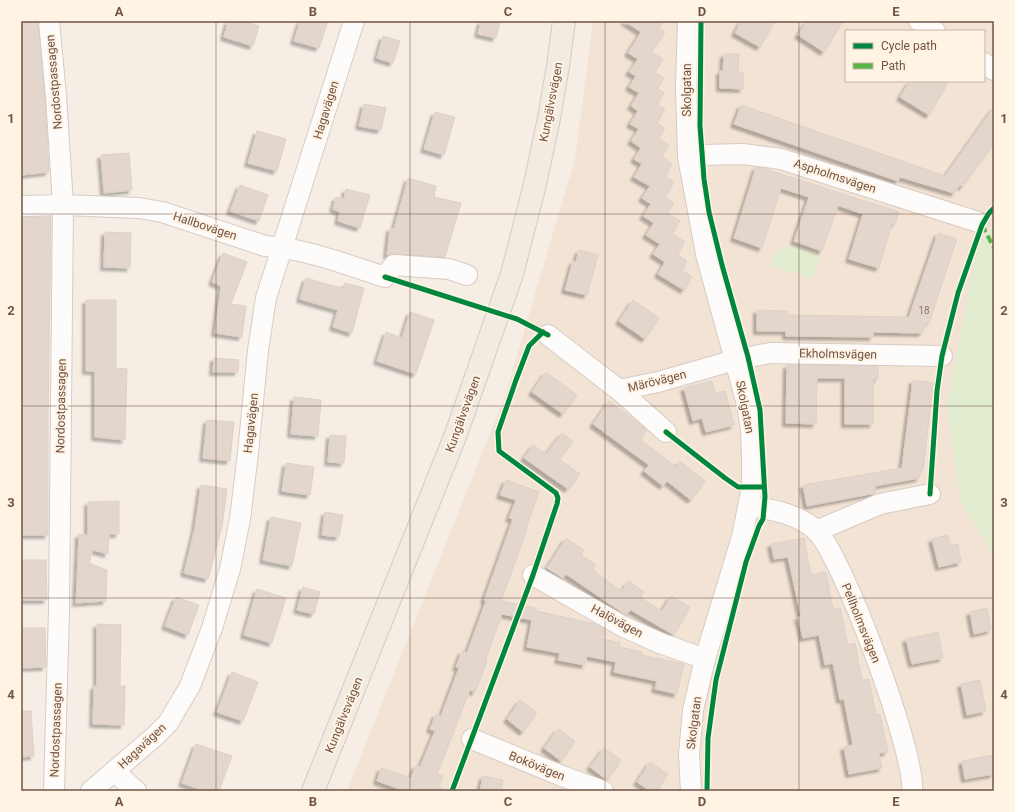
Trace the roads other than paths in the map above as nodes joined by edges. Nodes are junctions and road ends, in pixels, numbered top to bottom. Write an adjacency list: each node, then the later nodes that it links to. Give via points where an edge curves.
1 (49, 21): 11 (street, Nordostpassagen)
2 (354, 21): 13 (street, Hagavägen)
3 (564, 21): 30 (main road, Kungälvsvägen, via 546,132 512,274 456,434)
4 (688, 21): 9 (street, Skolgatan)
5 (919, 21): 6 (street)
6 (933, 30)
7 (985, 64): 8 (street)
8 (994, 70)
9 (688, 157): 12 (street, Aspholmsvägen, via 743,154 781,159); 17 (street, Skolgatan, via 706,254)
10 (21, 206): 11 (street, Hallbovägen)
11 (63, 206): 13 (street, Hallbovägen, via 120,206 162,212 265,246); 27 (street, Nordostpassagen, via 59,610)
12 (978, 222)
13 (283, 247): 14 (street, Hallbovägen, via 385,277 394,265); 26 (street, Hagavägen, via 266,298 240,519 230,569 212,628 190,686 168,723)
14 (467, 274)
15 (548, 335): 18 (street, Märövägen)
16 (942, 356): 17 (street, Ekholmsvägen, via 770,353)
17 (735, 360): 18 (street, Märövägen, via 658,382); 21 (street, Skolgatan, via 751,430 752,487)
18 (619, 390): 19 (street)
19 (666, 432)
20 (930, 494): 22 (street, via 880,504)
21 (748, 506): 22 (street, Pellholmsvägen, via 795,516); 24 (street, Skolgatan, via 742,537)
22 (816, 531): 33 (street, Pellholmsvägen, via 831,553 877,661 909,763)
23 (533, 575): 24 (street, Halövägen, via 622,626 660,644)
24 (704, 659): 32 (street, Skolgatan, via 693,710 689,754)
25 (472, 740): 31 (street, Bokövägen)
26 (114, 771): 28 (street, Hagavägen); 29 (street)
27 (54, 791)
28 (91, 791)
29 (136, 791)
30 (313, 791)
31 (603, 791)
32 (691, 791)
33 (912, 791)

